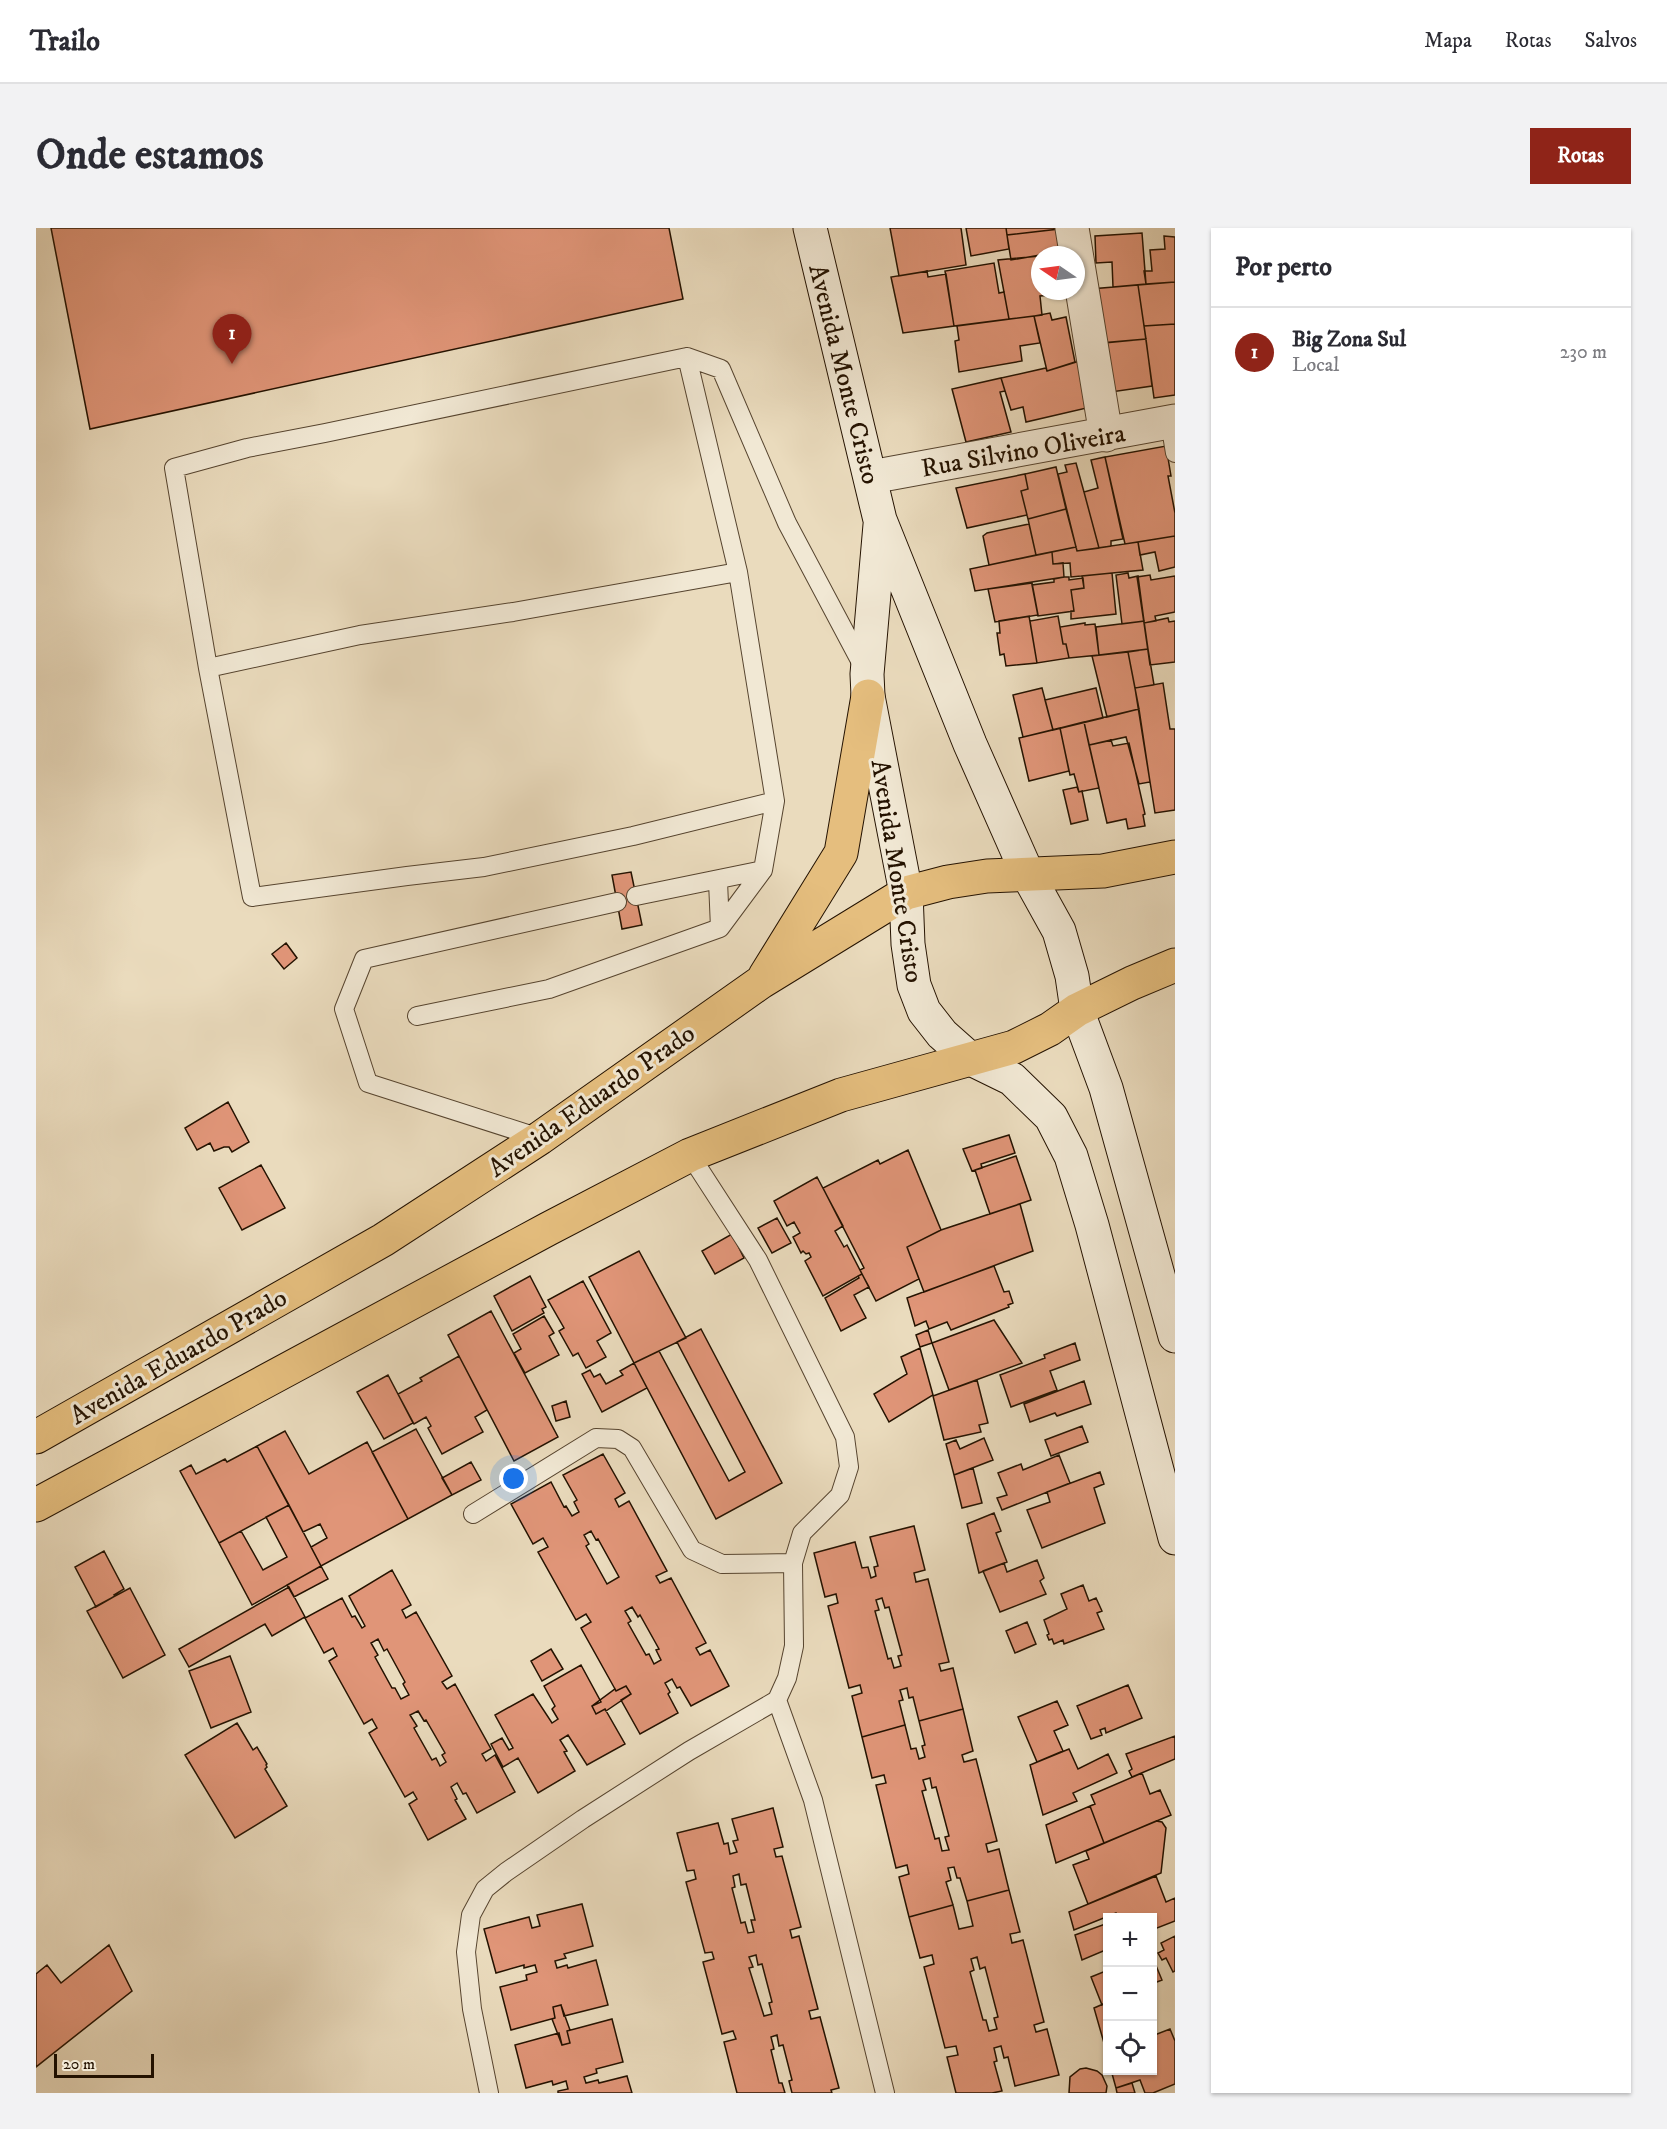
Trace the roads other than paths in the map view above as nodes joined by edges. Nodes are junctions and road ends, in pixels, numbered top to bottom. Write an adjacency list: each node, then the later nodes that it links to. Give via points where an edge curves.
1 (810, 228): 6 (main road, Avenida Monte Cristo)
2 (1072, 228): 5 (main road)
3 (687, 357): 8 (lane); 9 (lane, via 247,448 174,468); 10 (lane, via 721,369 787,522)
4 (1173, 432): 5 (main road, Rua Silvino Oliveira)
5 (1106, 435): 6 (main road, Rua Silvino Oliveira)
6 (871, 477): 7 (main road, Avenida Monte Cristo)
7 (880, 520): 10 (main road, Avenida Monte Cristo); 14 (main road, Avenida Monte Cristo, via 970,744)
8 (738, 572): 9 (lane, via 360,635); 11 (lane)
9 (208, 668): 11 (lane, via 252,897 484,867 644,834)
10 (868, 685): 16 (main road, Avenida Monte Cristo); 21 (main road, via 841,853)
11 (775, 801): 13 (lane)
12 (1175, 857): 14 (main road, Avenida Eduardo Prado, via 1103,871)
13 (763, 870): 15 (lane); 19 (lane)
14 (1028, 875): 16 (main road, Avenida Eduardo Prado, via 987,876); 22 (main road, Avenida Monte Cristo, via 1059,931)
15 (718, 880): 17 (lane); 19 (lane)
16 (906, 893): 21 (main road, Avenida Eduardo Prado); 24 (main road, Avenida Monte Cristo, via 914,985 924,1011)
17 (636, 896)
18 (617, 902): 25 (lane, via 364,959 344,1009 368,1083)
19 (720, 928): 23 (lane, via 549,989)
20 (1175, 965): 22 (main road)
21 (761, 982): 25 (main road, Avenida Eduardo Prado)
22 (1077, 1010): 24 (main road, via 1014,1047); 27 (main road, Avenida Monte Cristo, via 1106,1088)
23 (417, 1016)
24 (969, 1058): 26 (main road, via 841,1095); 31 (main road, Avenida Monte Cristo, via 1012,1079 1051,1118 1071,1156)
25 (540, 1138): 28 (main road, Avenida Eduardo Prado, via 383,1240)
26 (690, 1155): 29 (main road); 32 (lane, via 758,1260 846,1437 849,1467 840,1495 802,1533)
27 (1175, 1336)
28 (36, 1437)
29 (36, 1505)
30 (473, 1514): 32 (lane, via 596,1438 618,1439 632,1448 692,1550 722,1564)
31 (1175, 1538)
32 (793, 1563): 33 (lane, via 795,1646)
33 (777, 1700): 34 (lane, via 583,1819 485,1889 471,1915 466,1952 472,2008); 35 (lane, via 813,1800)
34 (489, 2093)
35 (885, 2093)

